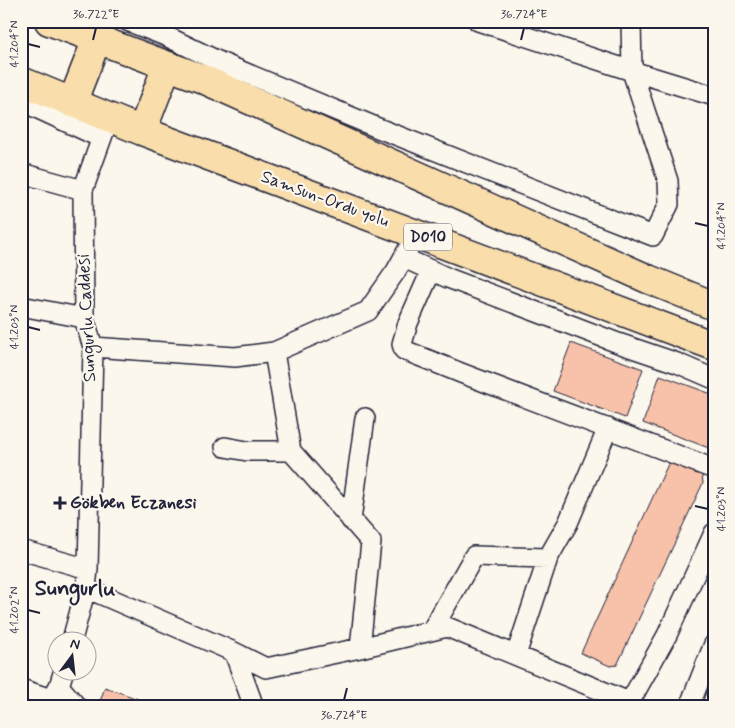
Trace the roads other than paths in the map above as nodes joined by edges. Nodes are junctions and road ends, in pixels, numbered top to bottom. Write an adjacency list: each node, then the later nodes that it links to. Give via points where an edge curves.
1 (49, 21): 5 (highway)
2 (478, 21): 8 (street)
3 (631, 21): 8 (street)
4 (138, 23): 6 (street); 8 (street, via 378,128 653,236 669,204 668,181)
5 (97, 30): 6 (highway); 12 (highway)
6 (133, 53): 7 (highway)
7 (168, 66): 14 (highway); 21 (highway)
8 (632, 71): 10 (street)
9 (21, 81): 12 (highway, Samsun-Ordu yolu / D010)
10 (714, 96)
11 (21, 101): 13 (street)
12 (72, 104): 13 (highway, Samsun-Ordu yolu / D010)
13 (105, 128): 14 (highway, Samsun-Ordu yolu / D010); 16 (street, Sungurlu Caddesi)
14 (142, 131): 17 (highway, Samsun-Ordu yolu / D010)
15 (21, 173): 16 (street)
16 (83, 190): 22 (street, Sungurlu Caddesi)
17 (417, 233): 18 (street); 23 (highway, Samsun-Ordu yolu / D010)
18 (404, 258): 19 (street); 25 (street, via 368,310)
19 (431, 271): 26 (street); 28 (street, via 408,323 402,344 404,350)
20 (21, 306): 22 (street)
21 (714, 306)
22 (84, 318): 24 (street, Sungurlu Caddesi)
23 (714, 346)
24 (93, 347): 25 (street, via 235,357); 36 (street, Sungurlu Caddesi)
25 (274, 352): 30 (street)
26 (714, 379)
27 (365, 418): 32 (street)
28 (608, 428): 31 (street); 35 (street, via 568,523)
29 (225, 447): 30 (street, via 247,451)
30 (291, 451): 32 (street)
31 (714, 469)
32 (351, 520): 41 (street, via 372,542)
33 (714, 533): 46 (street, via 667,635)
34 (21, 550): 36 (street)
35 (548, 558): 39 (street, via 474,556); 43 (street)
36 (88, 569): 37 (street, Sungurlu Caddesi)
37 (86, 588): 38 (street, Sungurlu Caddesi); 42 (street)
38 (75, 630)
39 (432, 630): 41 (street); 43 (street, via 447,627)
40 (714, 644): 49 (street)
41 (360, 648): 42 (street, via 266,668)
42 (234, 652): 48 (street)
43 (516, 655): 46 (street)
44 (21, 690): 45 (street)
45 (55, 691): 47 (street)
46 (628, 705)
47 (77, 707)
48 (254, 707)
49 (689, 707)

